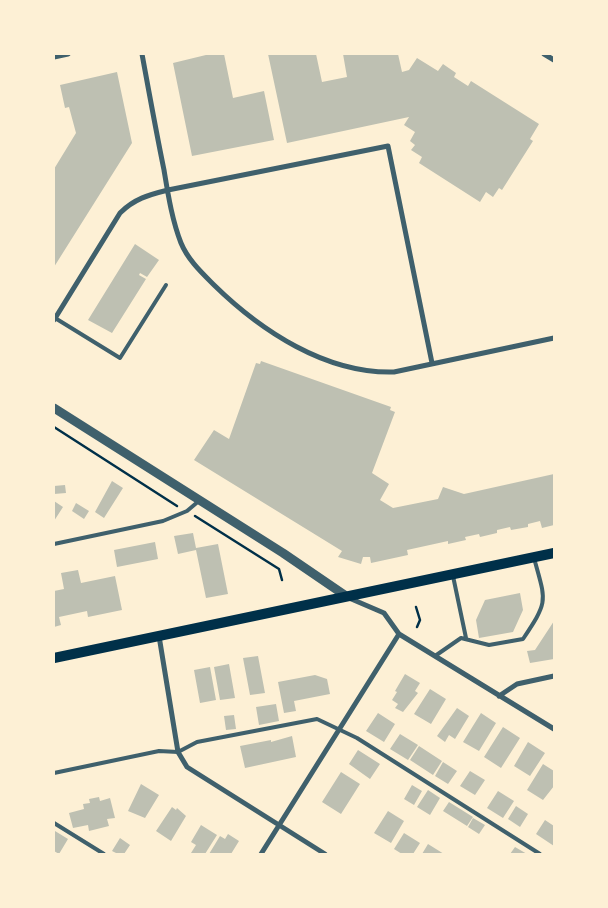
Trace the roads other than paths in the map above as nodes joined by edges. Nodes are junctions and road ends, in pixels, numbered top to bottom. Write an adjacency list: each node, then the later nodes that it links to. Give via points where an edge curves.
1 (68, 54): 4 (street)
2 (142, 54): 6 (street)
3 (544, 54): 5 (street)
4 (54, 57)
5 (554, 60)
6 (168, 190): 8 (street, via 140,198 120,214); 10 (street, via 182,244 191,261 229,300 267,328 308,352 359,370 394,372); 10 (street, via 388,146)
7 (166, 285): 8 (lane, via 120,358)
8 (55, 319)
9 (554, 340): 10 (street)
10 (432, 363)
11 (54, 408): 12 (street)
12 (200, 500): 13 (lane, via 187,511 163,522); 17 (street)
13 (54, 544)
14 (554, 553): 15 (main road)
15 (534, 558): 16 (main road); 20 (lane, via 544,600 542,610 524,639 489,646)
16 (453, 574): 17 (main road); 20 (lane)
17 (346, 596): 18 (street, via 384,612); 19 (main road)
18 (399, 634): 21 (street); 25 (street)
19 (159, 636): 22 (main road); 27 (street)
20 (466, 638): 21 (lane, via 454,642)
21 (435, 656): 24 (street)
22 (54, 658)
23 (554, 676): 24 (street, via 517,684)
24 (499, 696): 26 (street)
25 (340, 729): 27 (lane, via 317,719 196,742); 30 (street); 34 (lane)
26 (554, 729)
27 (178, 752): 28 (lane, via 159,751); 30 (street, via 187,767)
28 (54, 773)
29 (54, 822): 31 (lane)
30 (279, 826): 32 (street); 33 (street)
31 (104, 854)
32 (262, 854)
33 (325, 854)
34 (540, 854)

